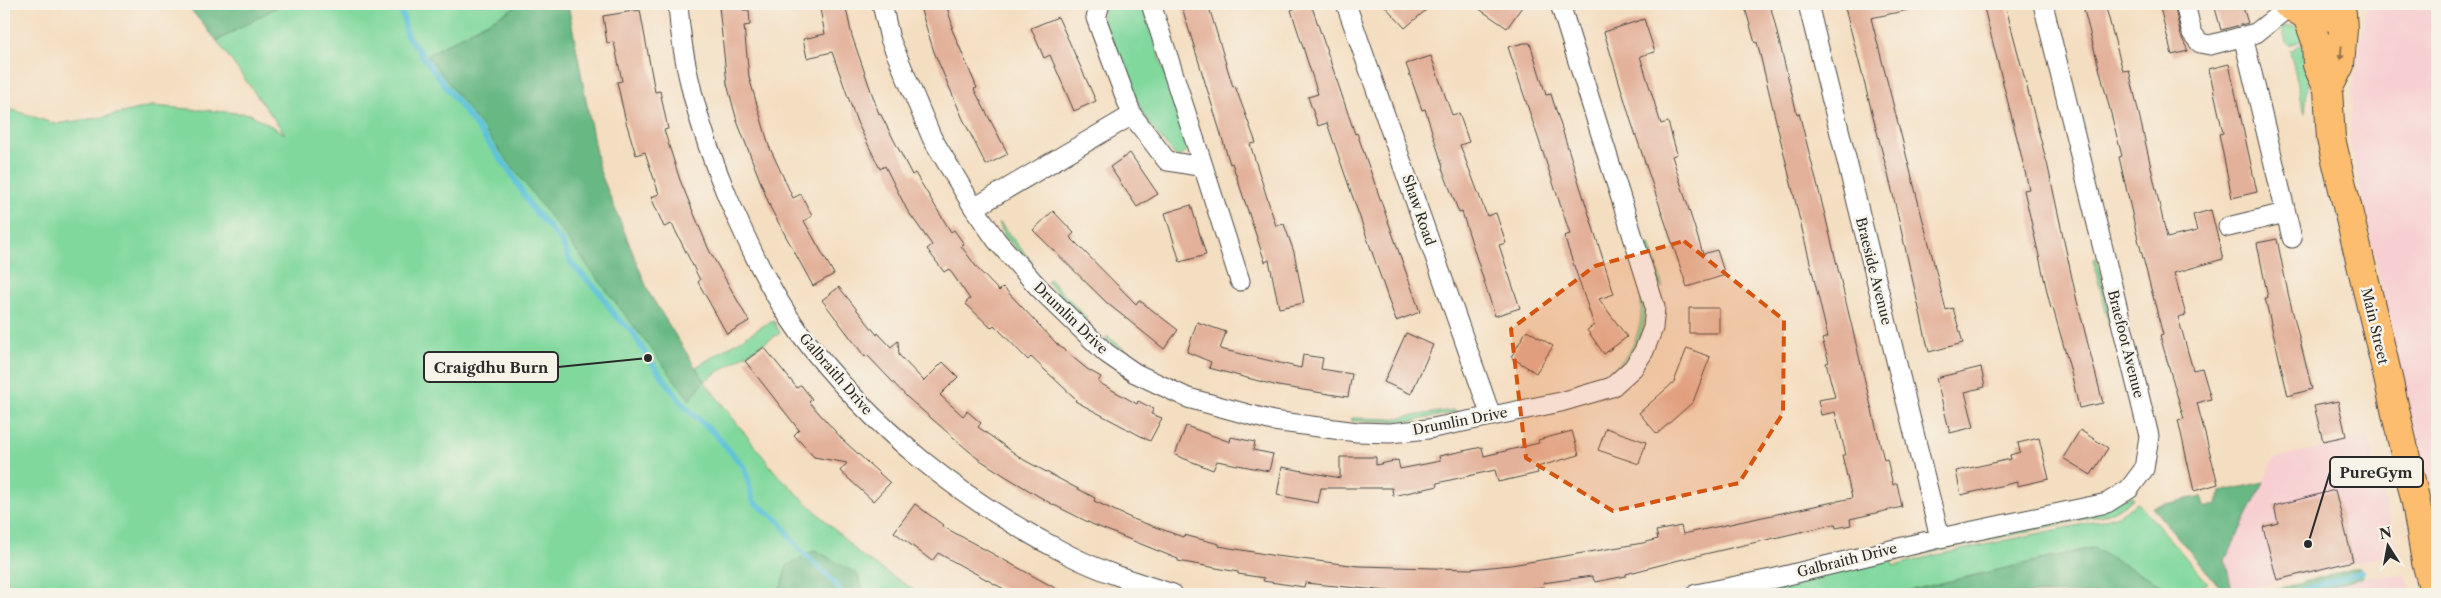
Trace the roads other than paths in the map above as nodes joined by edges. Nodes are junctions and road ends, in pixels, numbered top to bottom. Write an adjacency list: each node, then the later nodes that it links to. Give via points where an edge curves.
1 (678, 4): 23 (street, Galbraith Drive, via 687,71 700,124 740,225 775,294 799,331 844,385 882,426 970,498 1070,556)
2 (882, 4): 16 (street, Drumlin Drive, via 890,39 916,105)
3 (1100, 4): 14 (street, via 1096,18)
4 (1151, 4): 15 (street)
5 (1346, 4): 21 (street, Shaw Road)
6 (1560, 4): 21 (street, Drumlin Drive, via 1655,307 1652,328 1644,351 1633,368 1612,387)
7 (1808, 4): 22 (street, Braeside Avenue)
8 (2043, 4): 22 (street, Braefoot Avenue, via 2149,436 2144,469 2129,488 2107,503)
9 (2185, 4): 12 (street, via 2192,33 2200,43 2210,45)
10 (2348, 8): 11 (main road, via 2331,17); 13 (main road, Main Street, one-way to 13, via 2340,65)
11 (2295, 9): 12 (street, via 2256,34); 13 (main road, Main Street, via 2316,41 2317,65)
12 (2243, 36): 17 (street)
13 (2328, 89): 25 (main road, Main Street, via 2331,139)
14 (1132, 115): 15 (street, via 1167,161); 16 (street)
15 (1204, 167): 20 (street)
16 (974, 208): 21 (street, Drumlin Drive, via 997,241 1033,281 1106,353 1135,373 1188,398 1273,421 1357,432 1428,429)
17 (2285, 213): 18 (street); 19 (street)
18 (2228, 227)
19 (2292, 238)
20 (1240, 281)
21 (1491, 416)
22 (1940, 538): 24 (street, Galbraith Drive)
23 (1173, 594)
24 (1696, 594)
25 (2435, 594)

